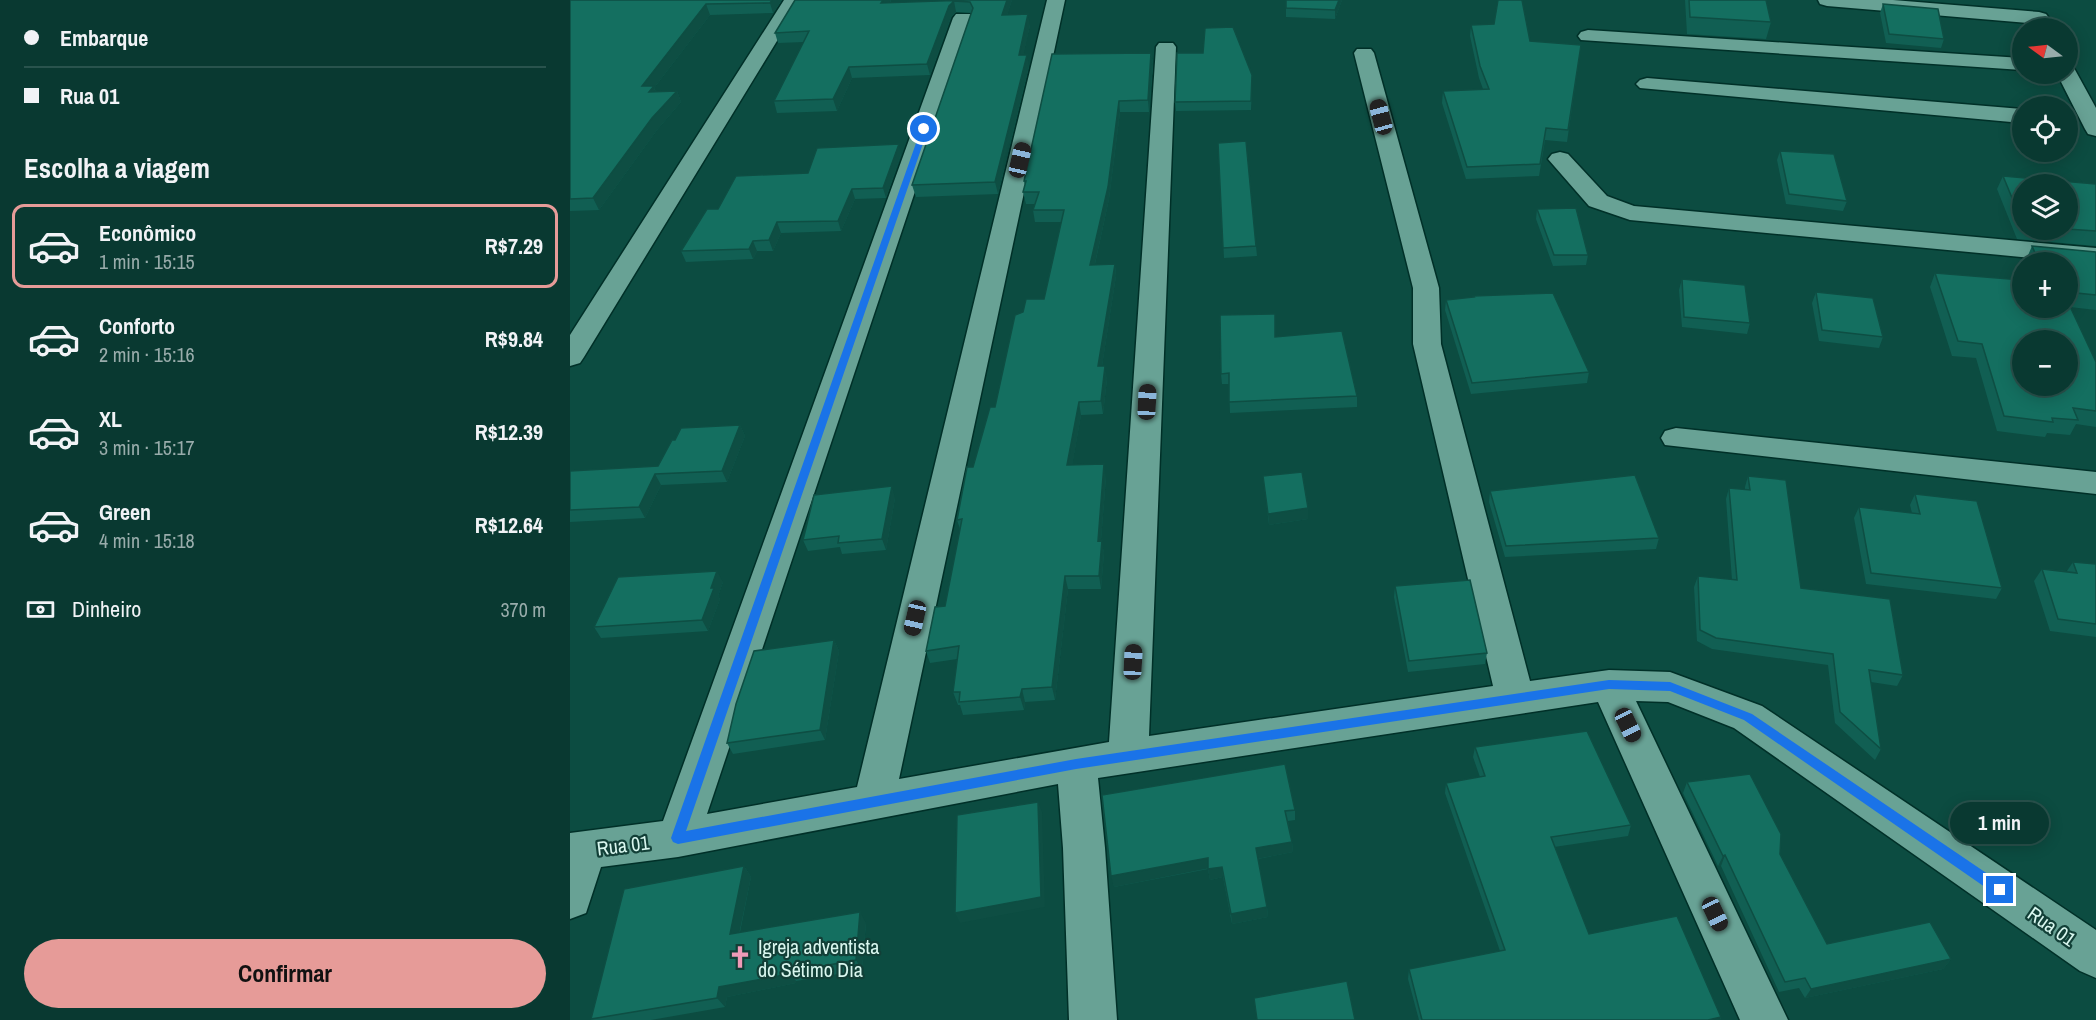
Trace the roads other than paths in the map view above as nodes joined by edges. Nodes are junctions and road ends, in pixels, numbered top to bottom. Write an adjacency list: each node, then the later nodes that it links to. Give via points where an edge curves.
1 (794, 0): 19 (street)
2 (1056, 0): 26 (street)
3 (1827, 0): 7 (street)
4 (2028, 0): 6 (street)
5 (963, 18): 27 (street)
6 (2038, 18)
7 (2012, 20)
8 (1588, 36): 11 (street)
9 (1166, 47): 24 (street)
10 (1364, 53): 23 (street, via 1426,288 1428,344)
11 (2012, 63)
12 (1647, 84): 14 (street)
13 (2073, 84): 16 (street)
14 (2012, 115)
15 (2078, 121): 16 (street)
16 (2094, 125)
17 (1560, 159): 18 (street, via 1598,201 1630,213)
18 (2096, 256)
19 (570, 357)
20 (1676, 438): 21 (street)
21 (2096, 483)
22 (1609, 685): 23 (street, Rua 01); 30 (street, Rua 01, via 1670,687 1748,717); 32 (street)
23 (1515, 698): 24 (street, Rua 01)
24 (1128, 756): 25 (street, Rua 01)
25 (1076, 764): 26 (street, Rua 01); 31 (street)
26 (873, 801): 27 (street, Rua 01)
27 (678, 838): 28 (street, Rua 01)
28 (577, 851): 29 (street)
29 (570, 899)
30 (2096, 956)
31 (1094, 1020)
32 (1764, 1020)

